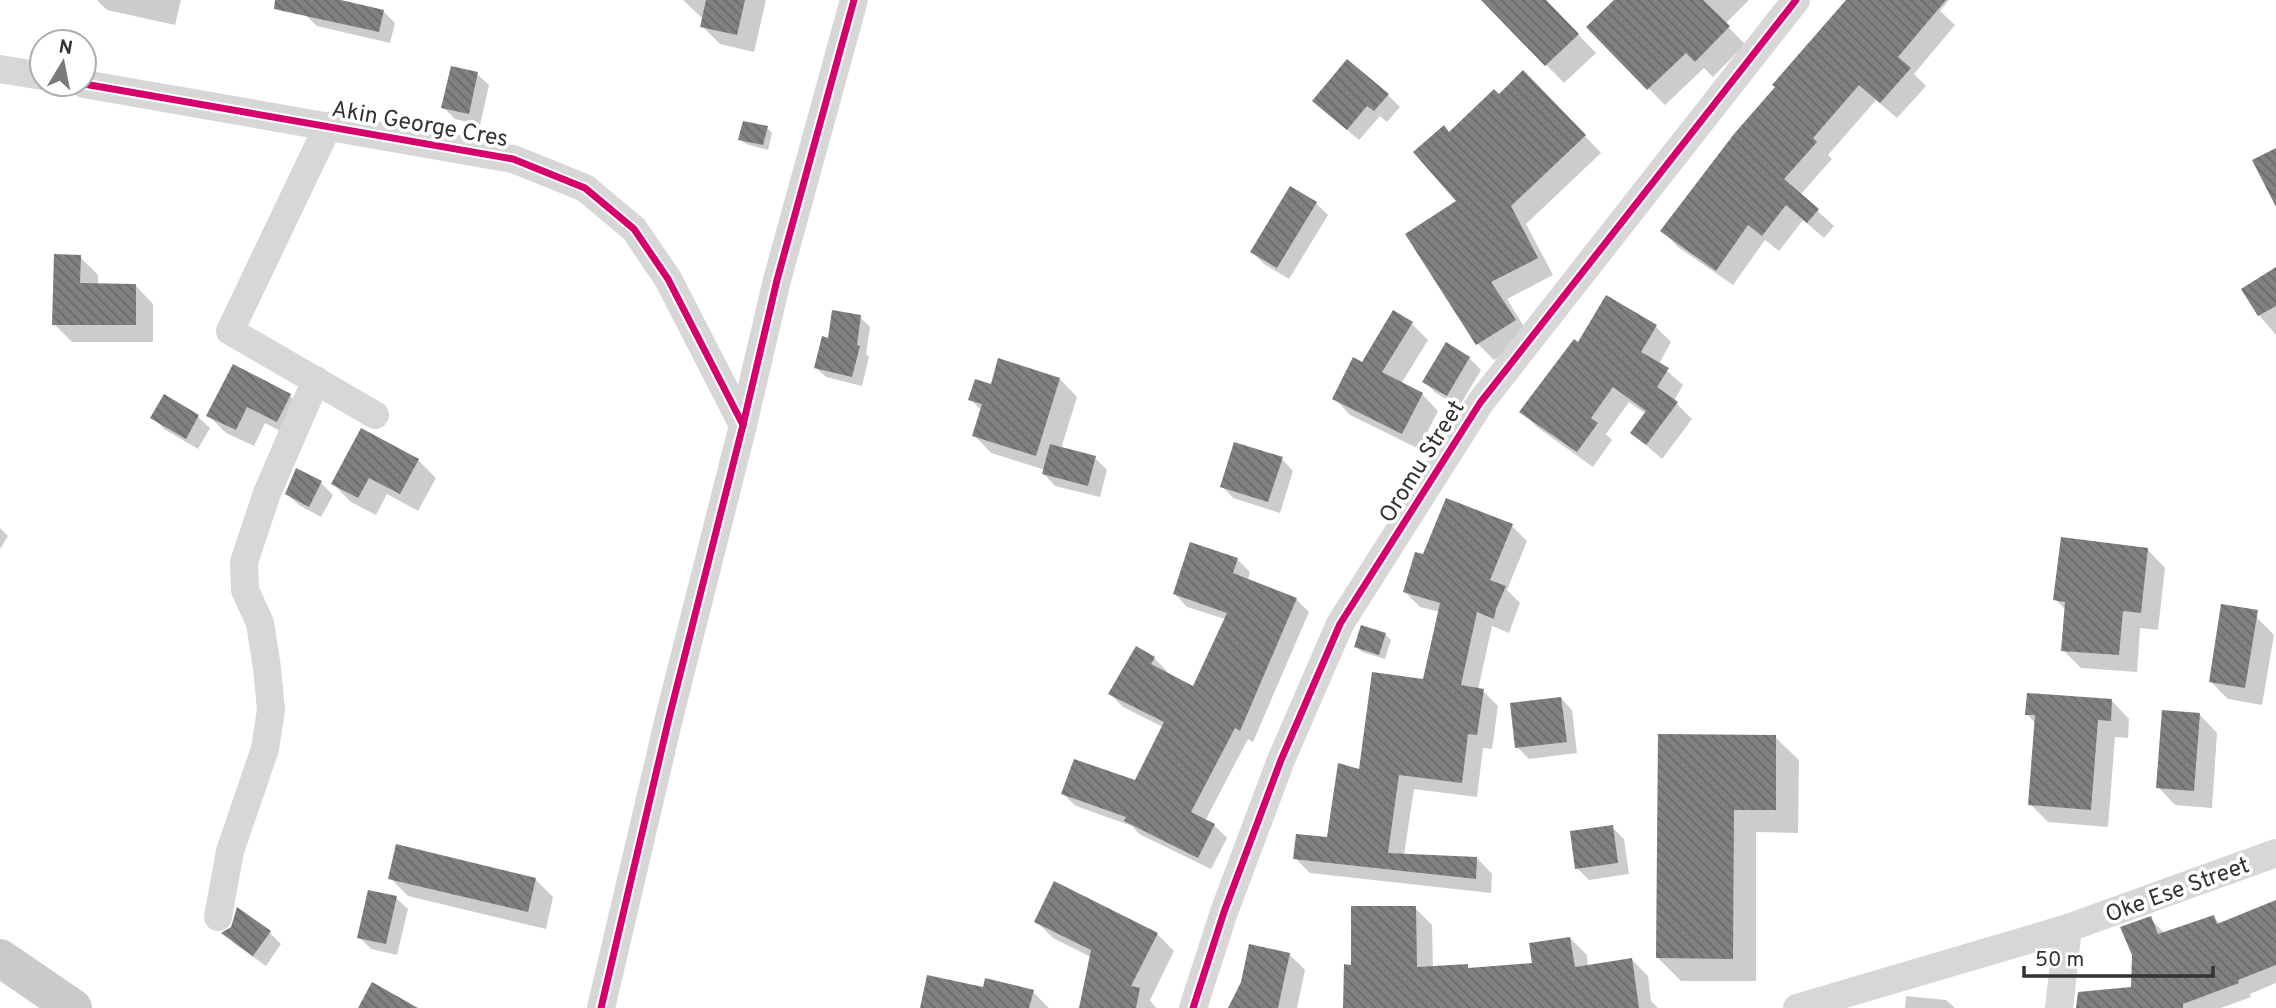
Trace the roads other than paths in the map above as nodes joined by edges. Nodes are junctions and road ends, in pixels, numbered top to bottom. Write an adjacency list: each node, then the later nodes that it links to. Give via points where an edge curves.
1 (855, 0): 9 (street, via 777,280)
2 (1796, 0): 16 (street, Oromu Street, via 1480,403 1340,624 1281,760)
3 (0, 69): 4 (street)
4 (28, 74)
5 (98, 86): 6 (street, Akin George Cres)
6 (328, 126): 7 (street, via 230,331); 9 (street, Akin George Cres, via 513,159 585,188 634,229 668,279)
7 (316, 380): 8 (street); 11 (street, via 267,493 244,562 245,590 260,622 271,710 265,749 230,851)
8 (375, 415)
9 (743, 425): 15 (street)
10 (2276, 853): 12 (street, Oke Ese Street)
11 (218, 917)
12 (2068, 929): 17 (street, Oke Ese Street); 18 (street)
13 (0, 958): 14 (main road)
14 (73, 1008)
15 (601, 1008)
16 (1193, 1008)
17 (1797, 1008)
18 (2059, 1008)

